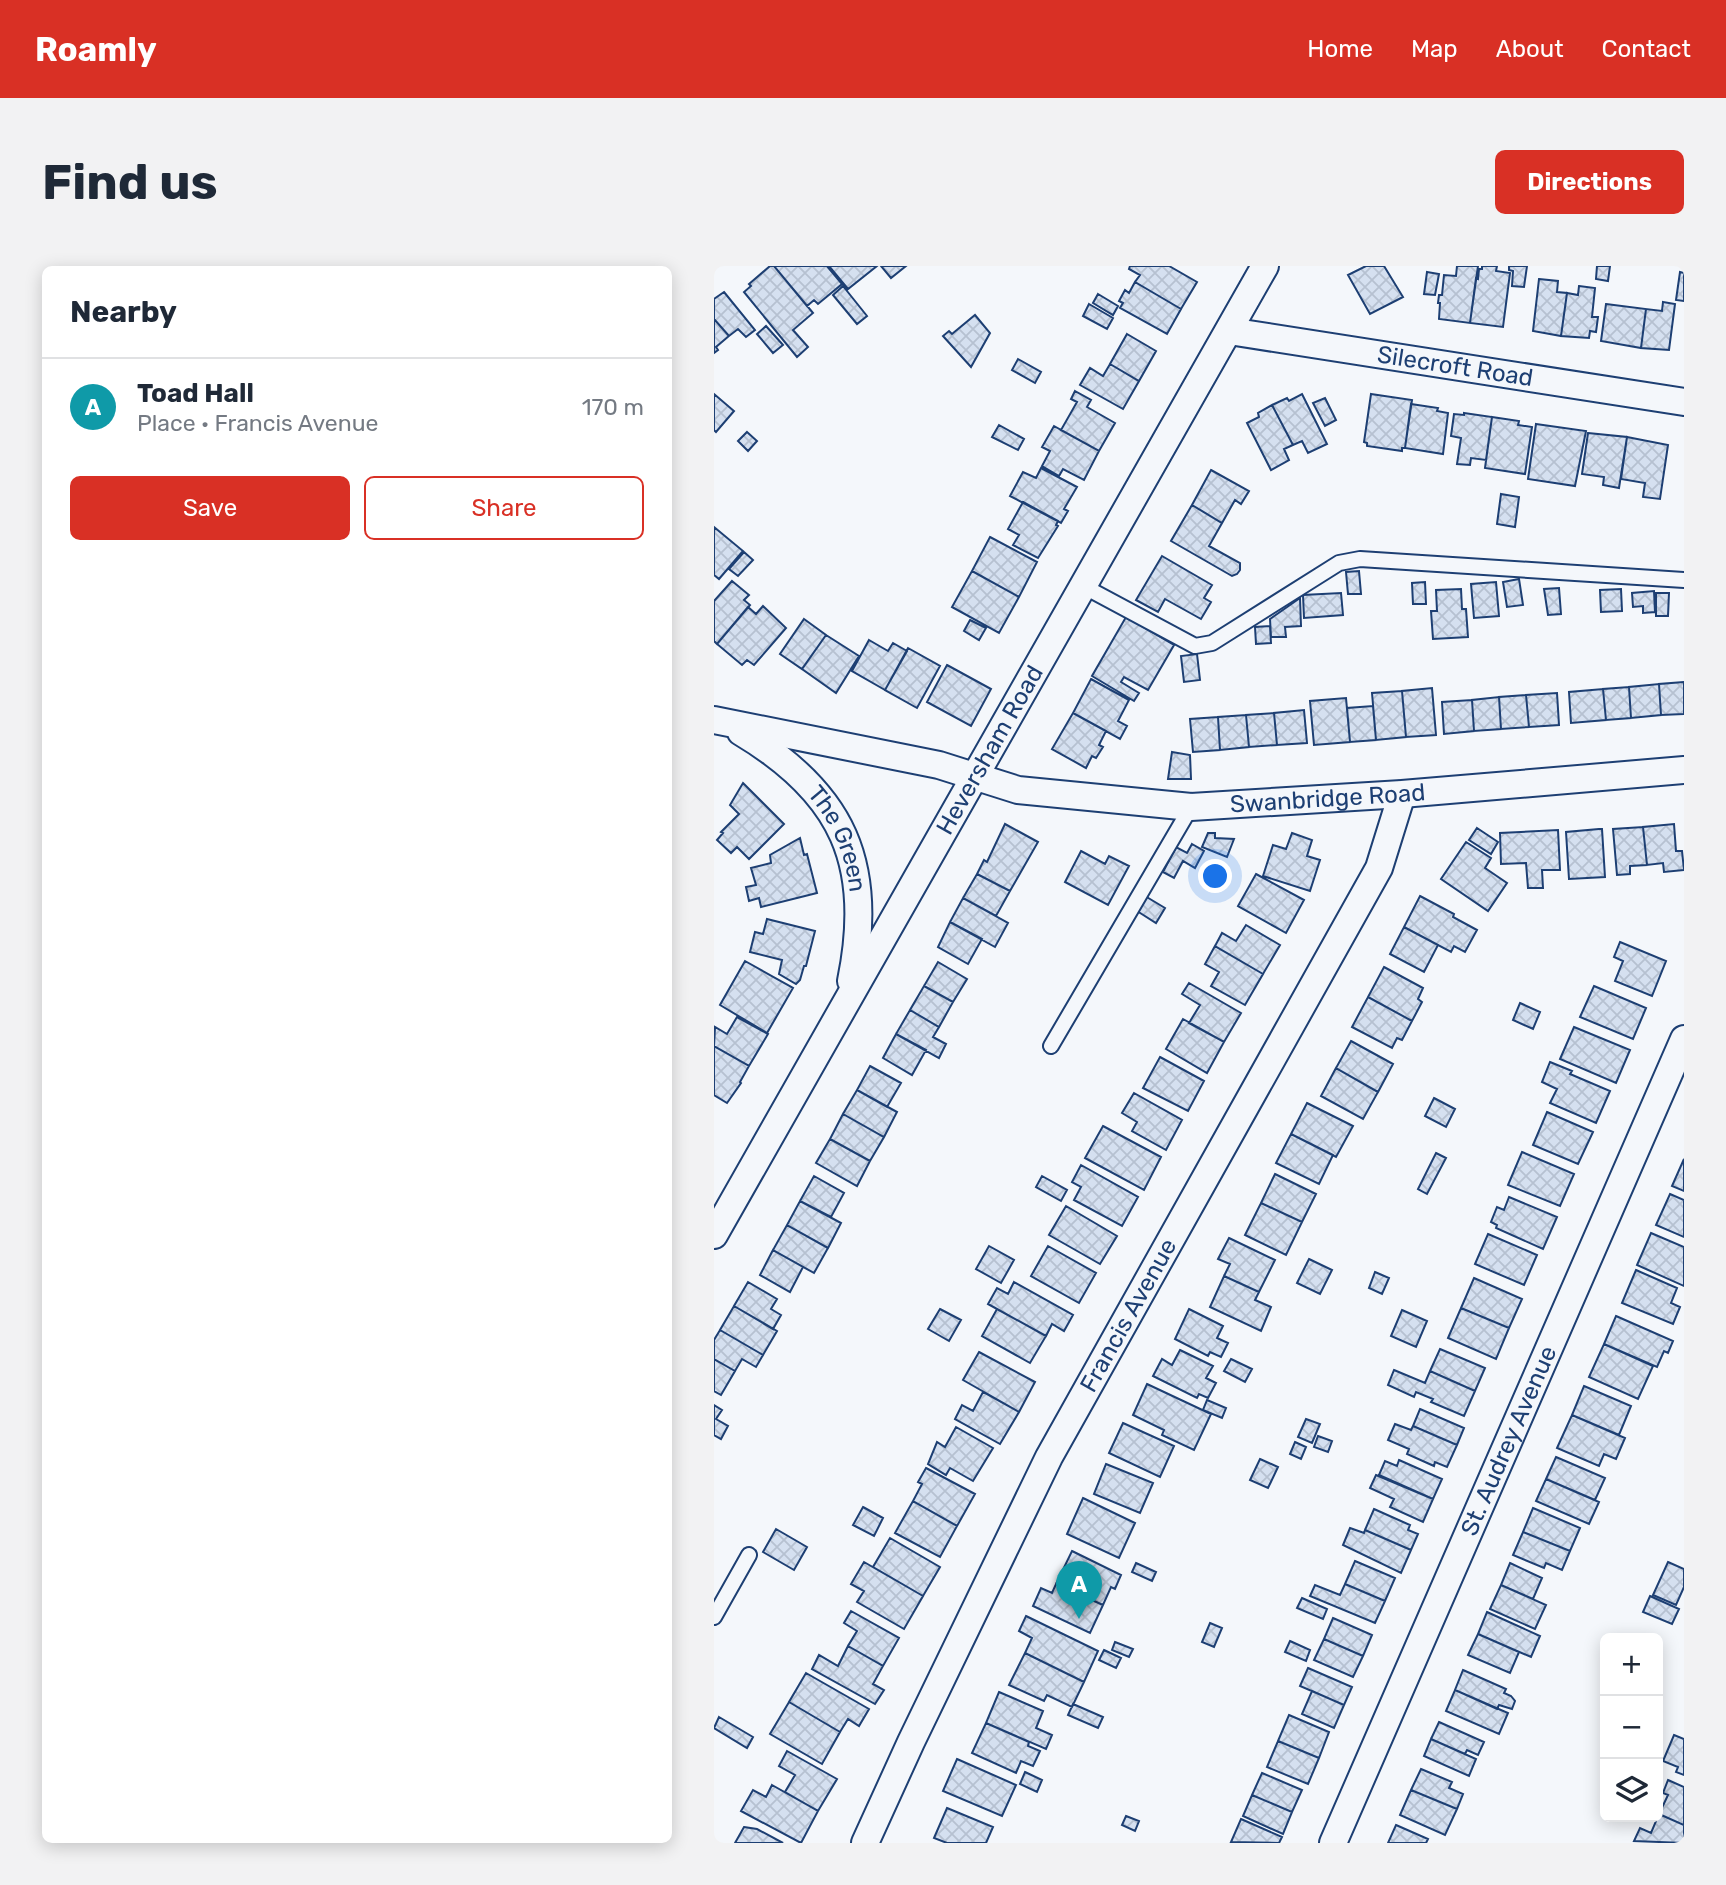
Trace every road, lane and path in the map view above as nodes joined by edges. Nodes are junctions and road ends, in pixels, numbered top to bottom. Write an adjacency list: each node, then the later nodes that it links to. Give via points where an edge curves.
1 (1265, 266): 2 (street, Heversham Road)
2 (1229, 331): 3 (street, Silecroft Road); 5 (street, Heversham Road)
3 (1684, 402)
4 (1684, 580): 5 (lane, via 1360,559 1339,563 1212,643 1195,646)
5 (1083, 586): 8 (street, Heversham Road)
6 (720, 721): 8 (street, The Green, via 939,765); 11 (street, The Green, via 769,749 802,776 841,828 852,860 860,920)
7 (1684, 770): 9 (street, Swanbridge Road)
8 (973, 776): 10 (street, Swanbridge Road, via 1018,790); 11 (street, Heversham Road)
9 (1402, 794): 10 (street, Swanbridge Road); 17 (street, Francis Avenue, via 1378,868 1049,1457)
10 (1191, 807): 13 (lane)
11 (848, 1000): 14 (street, Heversham Road)
12 (1684, 1039): 18 (street, St. Audrey Avenue)
13 (1051, 1046)
14 (714, 1235)
15 (749, 1555): 16 (lane)
16 (714, 1617)
17 (865, 1843)
18 (1333, 1843)

